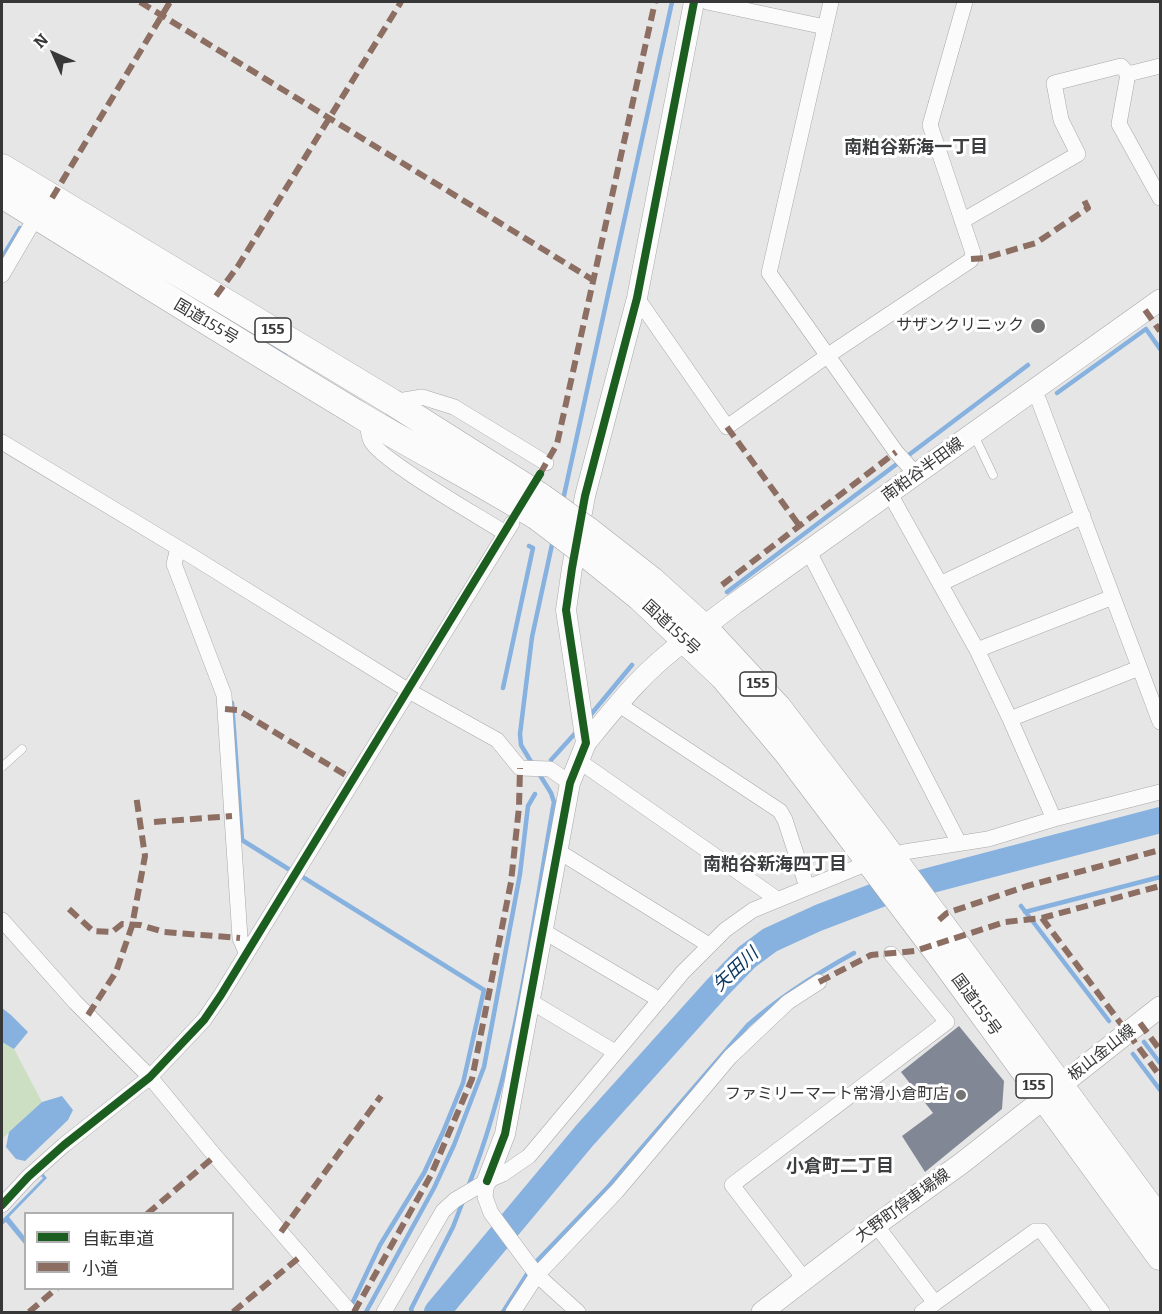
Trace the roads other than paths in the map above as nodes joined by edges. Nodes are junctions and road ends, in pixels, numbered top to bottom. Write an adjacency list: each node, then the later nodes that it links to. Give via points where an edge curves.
1 (694, 2): 14 (street)
2 (707, 2): 5 (street)
3 (831, 2): 5 (street)
4 (965, 2): 12 (street, via 930,124)
5 (825, 27): 16 (street, via 769,273)
6 (1161, 66): 7 (street)
7 (1128, 74): 10 (street, via 1119,124); 12 (street, via 1121,66 1054,83 1061,120 1078,154)
8 (2, 167): 18 (highway, 国道155号 / 155)
9 (2, 195): 11 (highway, 国道155号 / 155)
10 (1161, 198)
11 (36, 217): 13 (street); 19 (highway, 国道155号 / 155)
12 (962, 221): 16 (street, via 973,253 971,260)
13 (2, 275)
14 (637, 298): 16 (street, via 727,427); 40 (street, via 585,496 566,610)
15 (1161, 300): 17 (main road, 南粕谷半田線)
16 (828, 356): 23 (street)
17 (1033, 392): 20 (main road, 南粕谷半田線); 27 (street)
18 (392, 402): 22 (street, via 422,397 454,407); 26 (highway, 国道155号 / 155)
19 (367, 419): 26 (highway, 国道155号 / 155, via 489,487); 35 (street, via 370,440 380,450 416,476 509,528)
20 (973, 434): 23 (main road, 南粕谷半田線); 24 (lane)
21 (2, 442): 28 (street)
22 (546, 463)
23 (916, 474): 25 (main road, 南粕谷半田線)
24 (993, 475)
25 (890, 494): 29 (main road, 南粕谷半田線); 30 (street)
26 (539, 507): 32 (highway, 国道155号 / 155, bridge, via 585,541 640,598)
27 (1083, 516): 30 (street); 31 (street)
28 (178, 548): 35 (street); 53 (street, via 174,564 224,695 240,938)
29 (809, 552): 32 (main road, 南粕谷半田線); 45 (street)
30 (940, 584): 33 (street)
31 (1113, 597): 33 (street); 34 (street)
32 (695, 634): 36 (street, via 663,657); 47 (highway, 国道155号 / 155, via 723,677)
33 (977, 650): 37 (street)
34 (1139, 668): 37 (street); 38 (street)
35 (409, 691): 42 (street, via 497,740 520,768 550,769); 53 (street)
36 (618, 704): 40 (street); 48 (street, via 780,812)
37 (1010, 719): 44 (street)
38 (1161, 722)
39 (22, 749): 41 (lane)
40 (582, 752): 42 (street); 49 (street)
41 (2, 767)
42 (570, 783): 46 (street)
43 (1161, 792): 44 (street)
44 (1054, 819): 45 (street, via 988,839)
45 (959, 843): 47 (street)
46 (558, 851): 51 (street); 52 (street)
47 (884, 864): 48 (street); 61 (highway, 国道155号 / 155)
48 (807, 887): 49 (street)
49 (777, 899): 52 (street, via 739,918)
50 (2, 920): 60 (street, via 75,1002)
51 (543, 931): 56 (street); 57 (street)
52 (709, 945): 56 (street)
53 (246, 952): 60 (street, via 204,1020)
54 (891, 954): 68 (street, via 947,1023 732,1185)
55 (819, 982): 67 (street, via 770,1017 730,1057 617,1191)
56 (660, 1000): 59 (street)
57 (530, 1001): 59 (street); 62 (street, via 505,1134)
58 (1161, 1007): 61 (main road, 板山金山線)
59 (615, 1052): 62 (street, via 529,1156)
60 (150, 1077): 63 (street, via 64,1145); 70 (street)
61 (1052, 1091): 64 (highway, 国道155号 / 155); 65 (main road, 大野町停車場線); 66 (highway, 国道155号 / 155)
62 (487, 1182): 67 (street, via 485,1197 491,1213); 71 (street, via 442,1211)
63 (2, 1205)
64 (1161, 1220)
65 (876, 1225): 68 (main road, 大野町停車場線); 69 (street)
66 (1161, 1257)
67 (536, 1273): 72 (street); 73 (street)
68 (805, 1280): 74 (main road, 大野町停車場線)
69 (935, 1303): 75 (street); 76 (street, via 1035,1231 1042,1231)
70 (350, 1312)
71 (384, 1312)
72 (513, 1312)
73 (578, 1312)
74 (762, 1312)
75 (921, 1312)
76 (1102, 1312)

